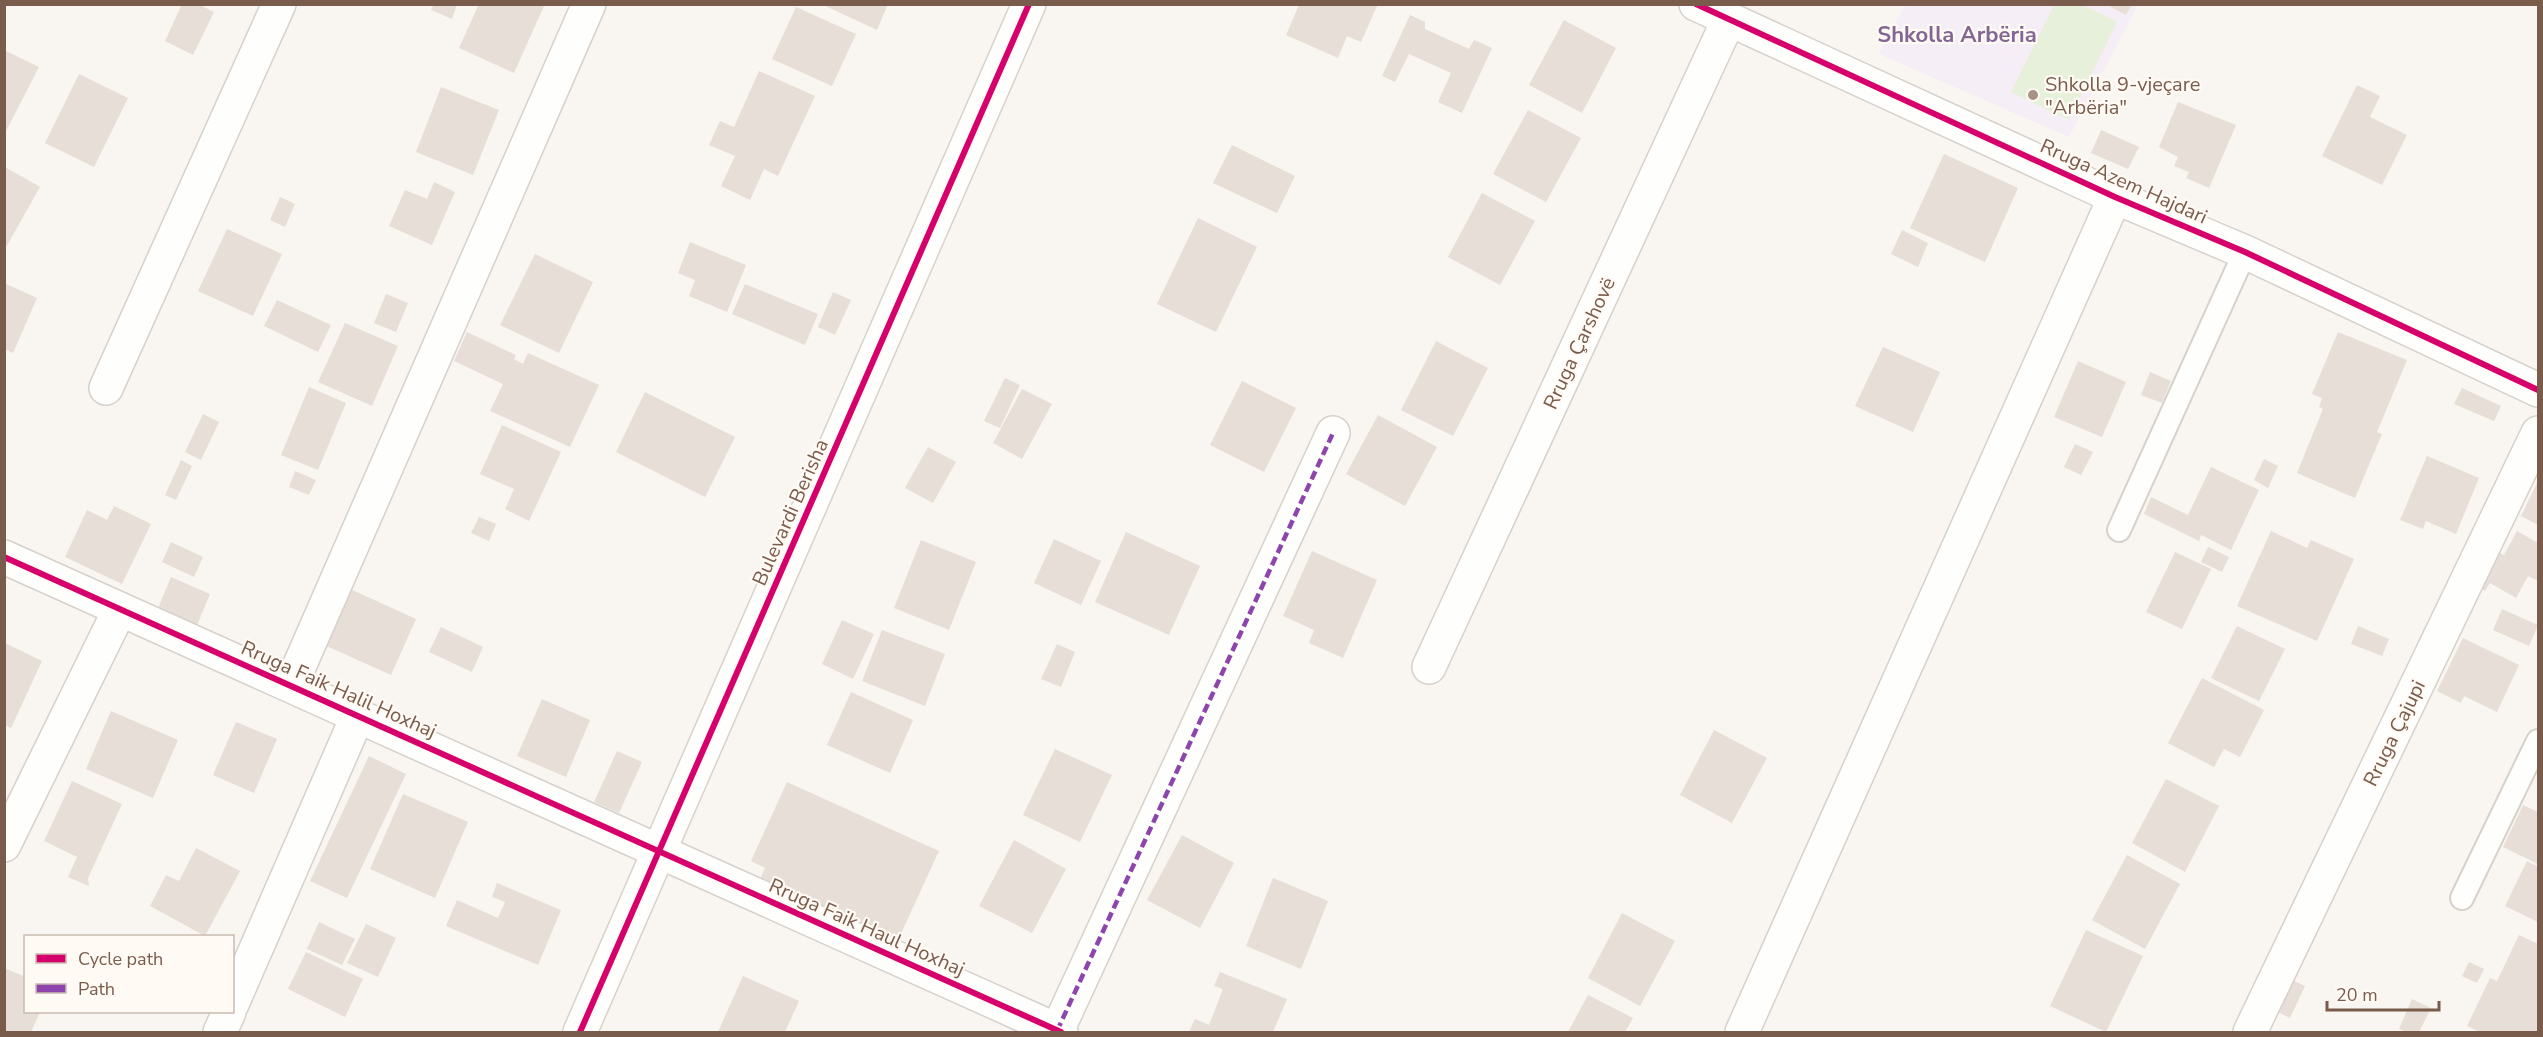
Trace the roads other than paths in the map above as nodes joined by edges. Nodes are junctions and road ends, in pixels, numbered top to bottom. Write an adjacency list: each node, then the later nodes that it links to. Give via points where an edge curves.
1 (279, 4): 8 (street)
2 (589, 4): 16 (street)
3 (1029, 4): 20 (street, Bulevardi Berisha)
4 (1696, 4): 5 (street, Rruga Azem Hajdari)
5 (1729, 19): 6 (street, Rruga Azem Hajdari); 15 (street, Rruga Çarshovë)
6 (2115, 197): 7 (street, Rruga Azem Hajdari); 27 (street)
7 (2245, 252): 9 (street, Rruga Azem Hajdari); 12 (lane)
8 (105, 388)
9 (2538, 390)
10 (1333, 433): 26 (street)
11 (2538, 433): 28 (street, Rruga Çajupi)
12 (2119, 530)
13 (4, 557): 14 (street, Rruga Faik Halil Hoxhaj)
14 (120, 609): 16 (street, Rruga Faik Halil Hoxhaj); 19 (street)
15 (1429, 667)
16 (291, 685): 17 (street, Rruga Faik Halil Hoxhaj)
17 (358, 715): 20 (street, Rruga Faik Halil Hoxhaj); 22 (street)
18 (2538, 741): 21 (lane)
19 (4, 846)
20 (661, 852): 25 (street, Bulevardi Berisha); 26 (street, Rruga Faik Haul Hoxhaj)
21 (2462, 898)
22 (234, 999)
23 (228, 1013): 24 (street)
24 (220, 1032)
25 (580, 1032)
26 (1059, 1032)
27 (1742, 1032)
28 (2250, 1032)

